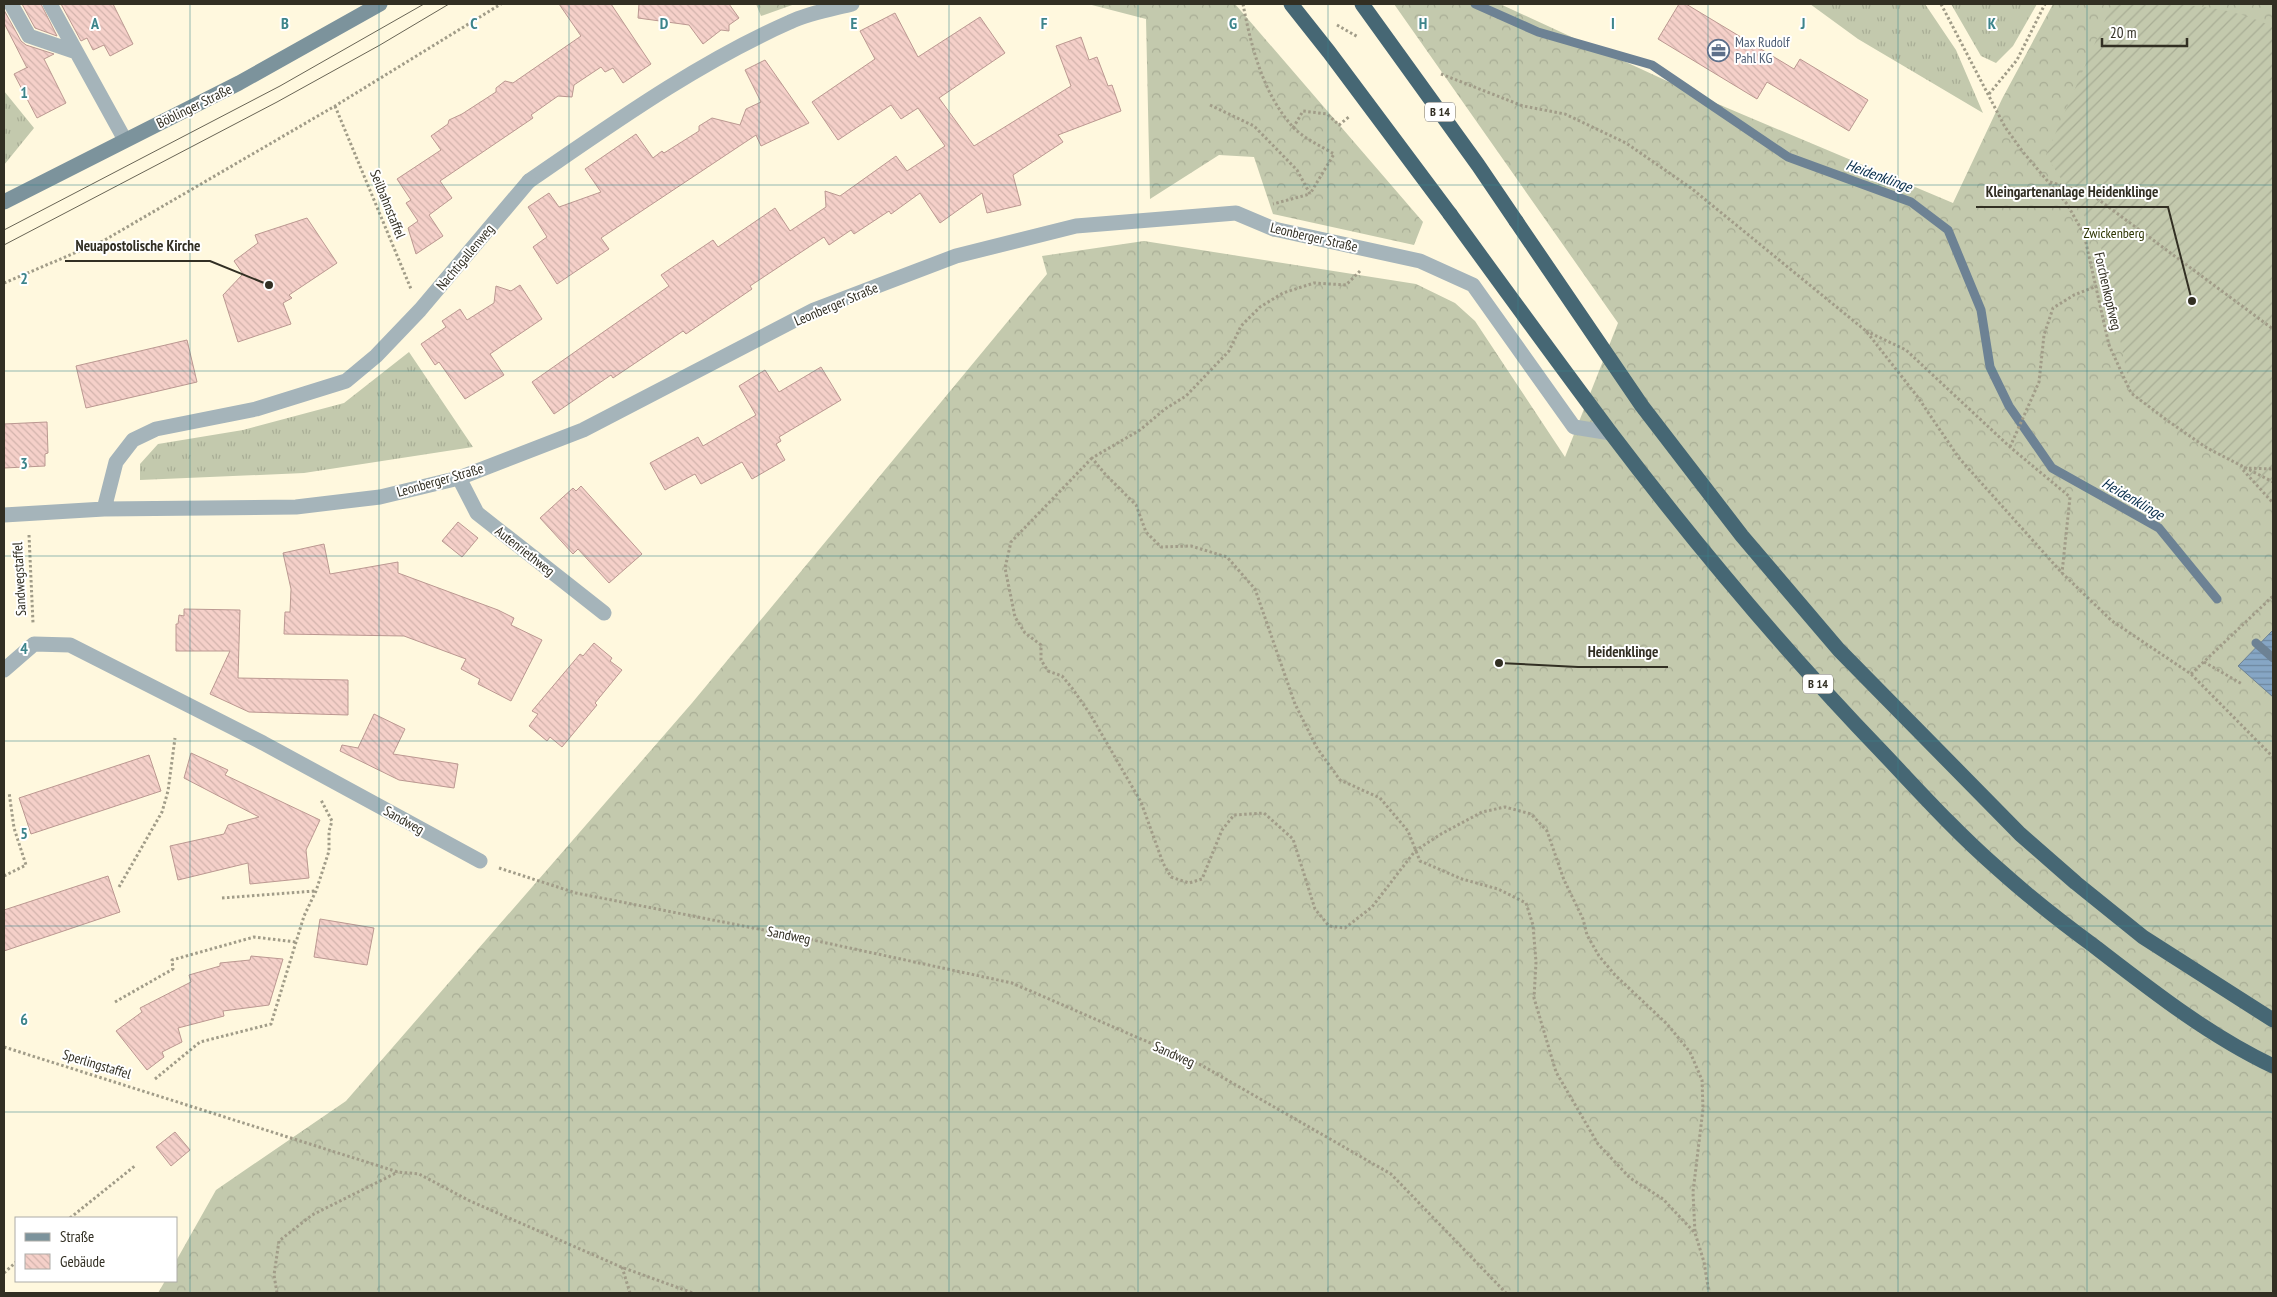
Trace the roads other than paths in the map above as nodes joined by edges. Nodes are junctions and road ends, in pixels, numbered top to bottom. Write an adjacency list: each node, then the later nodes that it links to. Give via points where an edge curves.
1 (11, 4): 7 (street, via 29,36)
2 (50, 4): 7 (street)
3 (380, 4): 8 (street, Böblinger Straße, via 239,84)
4 (852, 4): 12 (street, Nachtigallenweg, via 791,21 712,61 529,181 420,310 376,356 346,381 256,409 156,429 133,440 116,462)
5 (1291, 4): 10 (highway, B 14, bridge)
6 (1362, 4): 17 (highway, B 14, bridge, via 1478,165 1642,406 1742,536 1839,650 2013,827 2076,884 2143,937)
7 (76, 52): 8 (street)
8 (125, 140): 9 (street, Böblinger Straße)
9 (4, 202)
10 (1611, 434): 11 (street, Leonberger Straße, via 1574,427 1473,285 1420,261 1274,229 1236,213 1076,226 956,256 814,310 583,430); 18 (highway, B 14, via 1770,630 1836,704 1993,865 2175,1009)
11 (459, 478): 12 (street, Leonberger Straße, via 380,497 296,507); 14 (street, Autenriethweg, via 477,513)
12 (104, 509): 13 (street, Leonberger Straße)
13 (4, 514)
14 (604, 613)
15 (4, 670): 16 (street, Sandweg, via 34,644 70,645 263,743)
16 (480, 861)
17 (2273, 1020)
18 (2273, 1066)

